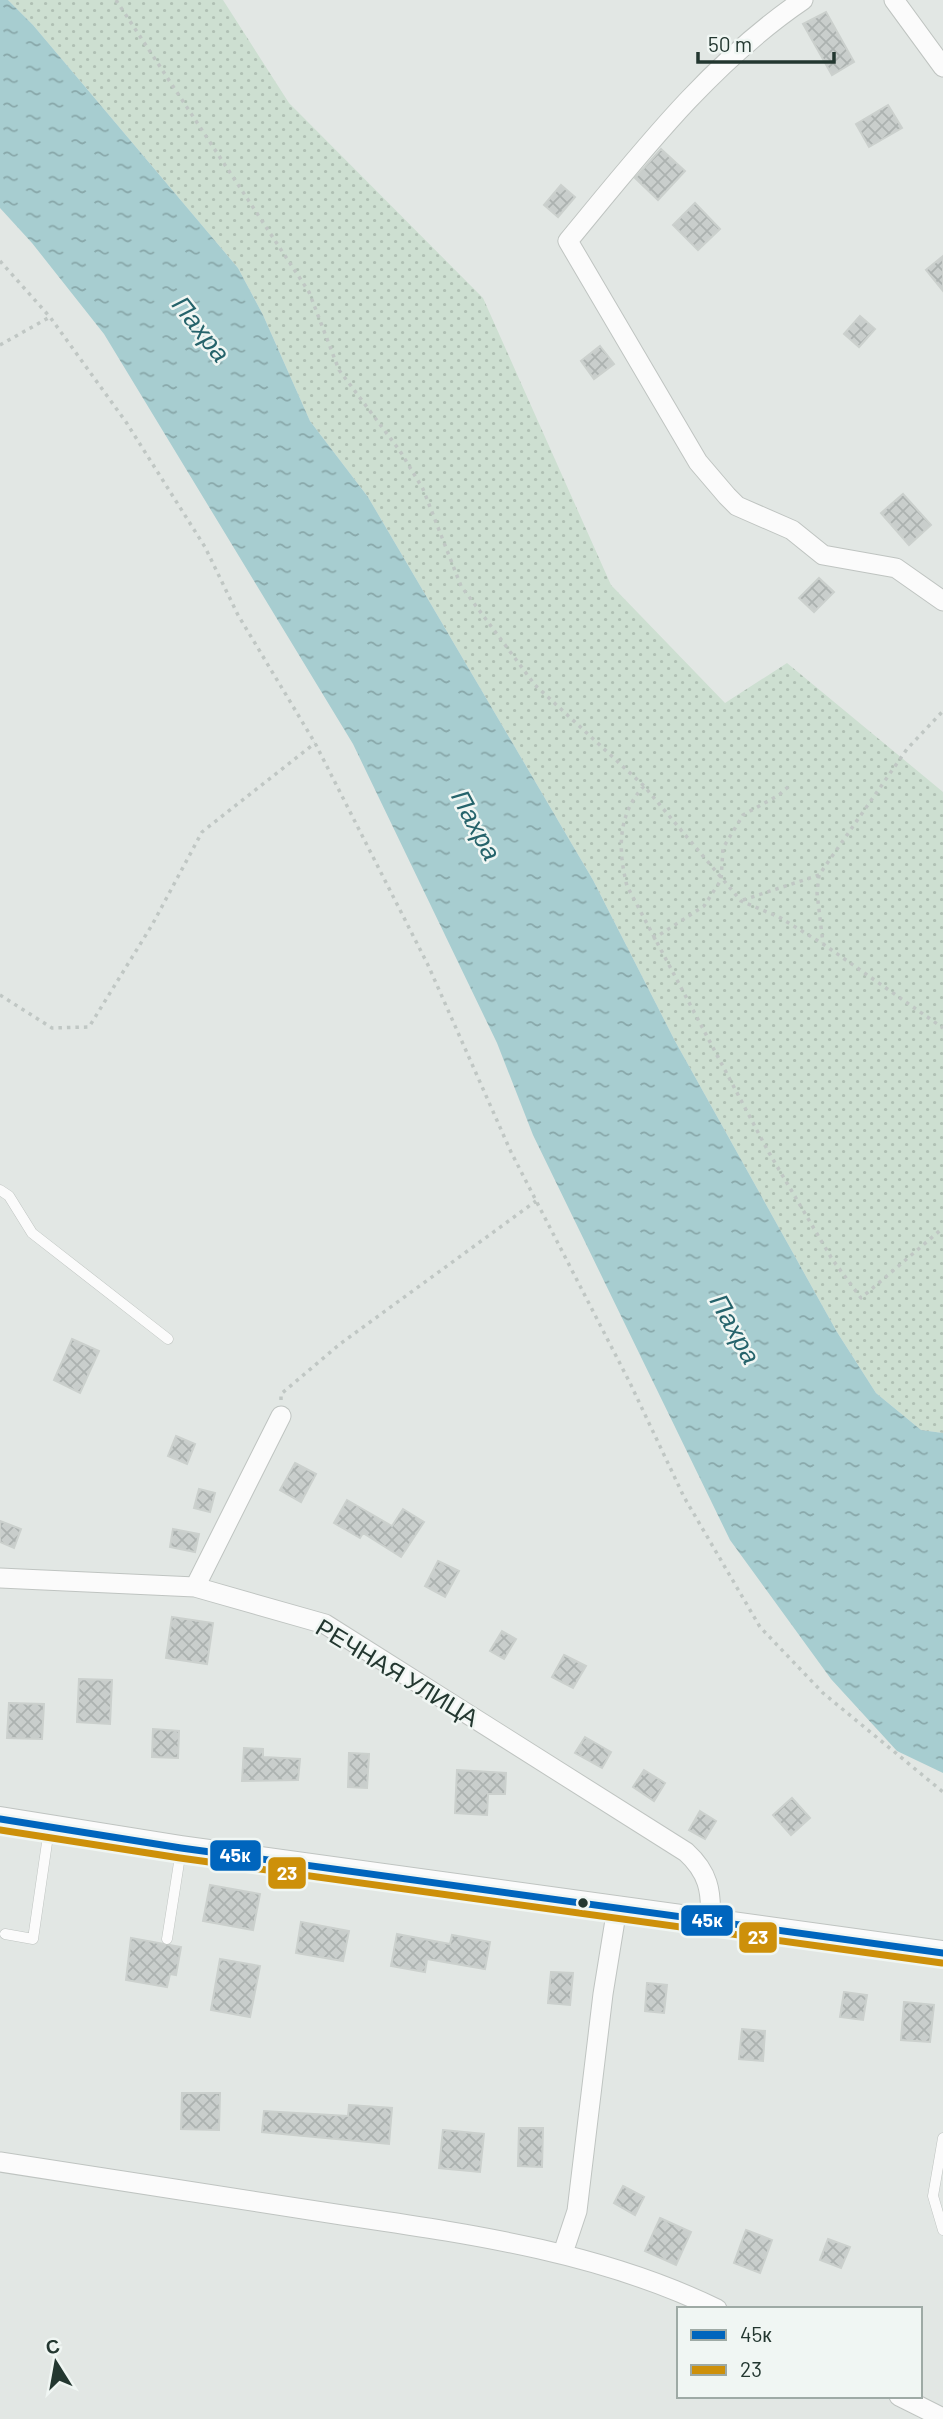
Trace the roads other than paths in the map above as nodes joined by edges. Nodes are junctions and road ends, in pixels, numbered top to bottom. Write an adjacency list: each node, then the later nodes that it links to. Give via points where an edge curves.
1 (803, 0): 4 (street, via 776,18 710,79 655,136 568,241 698,462 737,506 792,530 823,555 896,568)
2 (894, 0): 3 (street)
3 (943, 67)
4 (943, 601)
5 (0, 1191): 6 (lane, via 9,1196 32,1233)
6 (169, 1339)
7 (281, 1416): 9 (street)
8 (0, 1578): 9 (street, РЕЧНАЯ УЛИЦА)
9 (195, 1587): 14 (street, РЕЧНАЯ УЛИЦА, via 324,1624 686,1852 701,1866 709,1884)
10 (0, 1819): 11 (street)
11 (49, 1828): 12 (street); 15 (lane, via 33,1939)
12 (181, 1848): 13 (street); 16 (lane)
13 (617, 1908): 14 (street); 21 (street, via 577,2211)
14 (710, 1920): 17 (street)
15 (5, 1934)
16 (167, 1940)
17 (943, 1953)
18 (943, 2138): 20 (lane, via 933,2196)
19 (0, 2162): 21 (street)
20 (943, 2230)
21 (563, 2253): 22 (street, via 681,2291)
22 (713, 2307)
23 (903, 2398): 24 (street)
24 (943, 2418)

